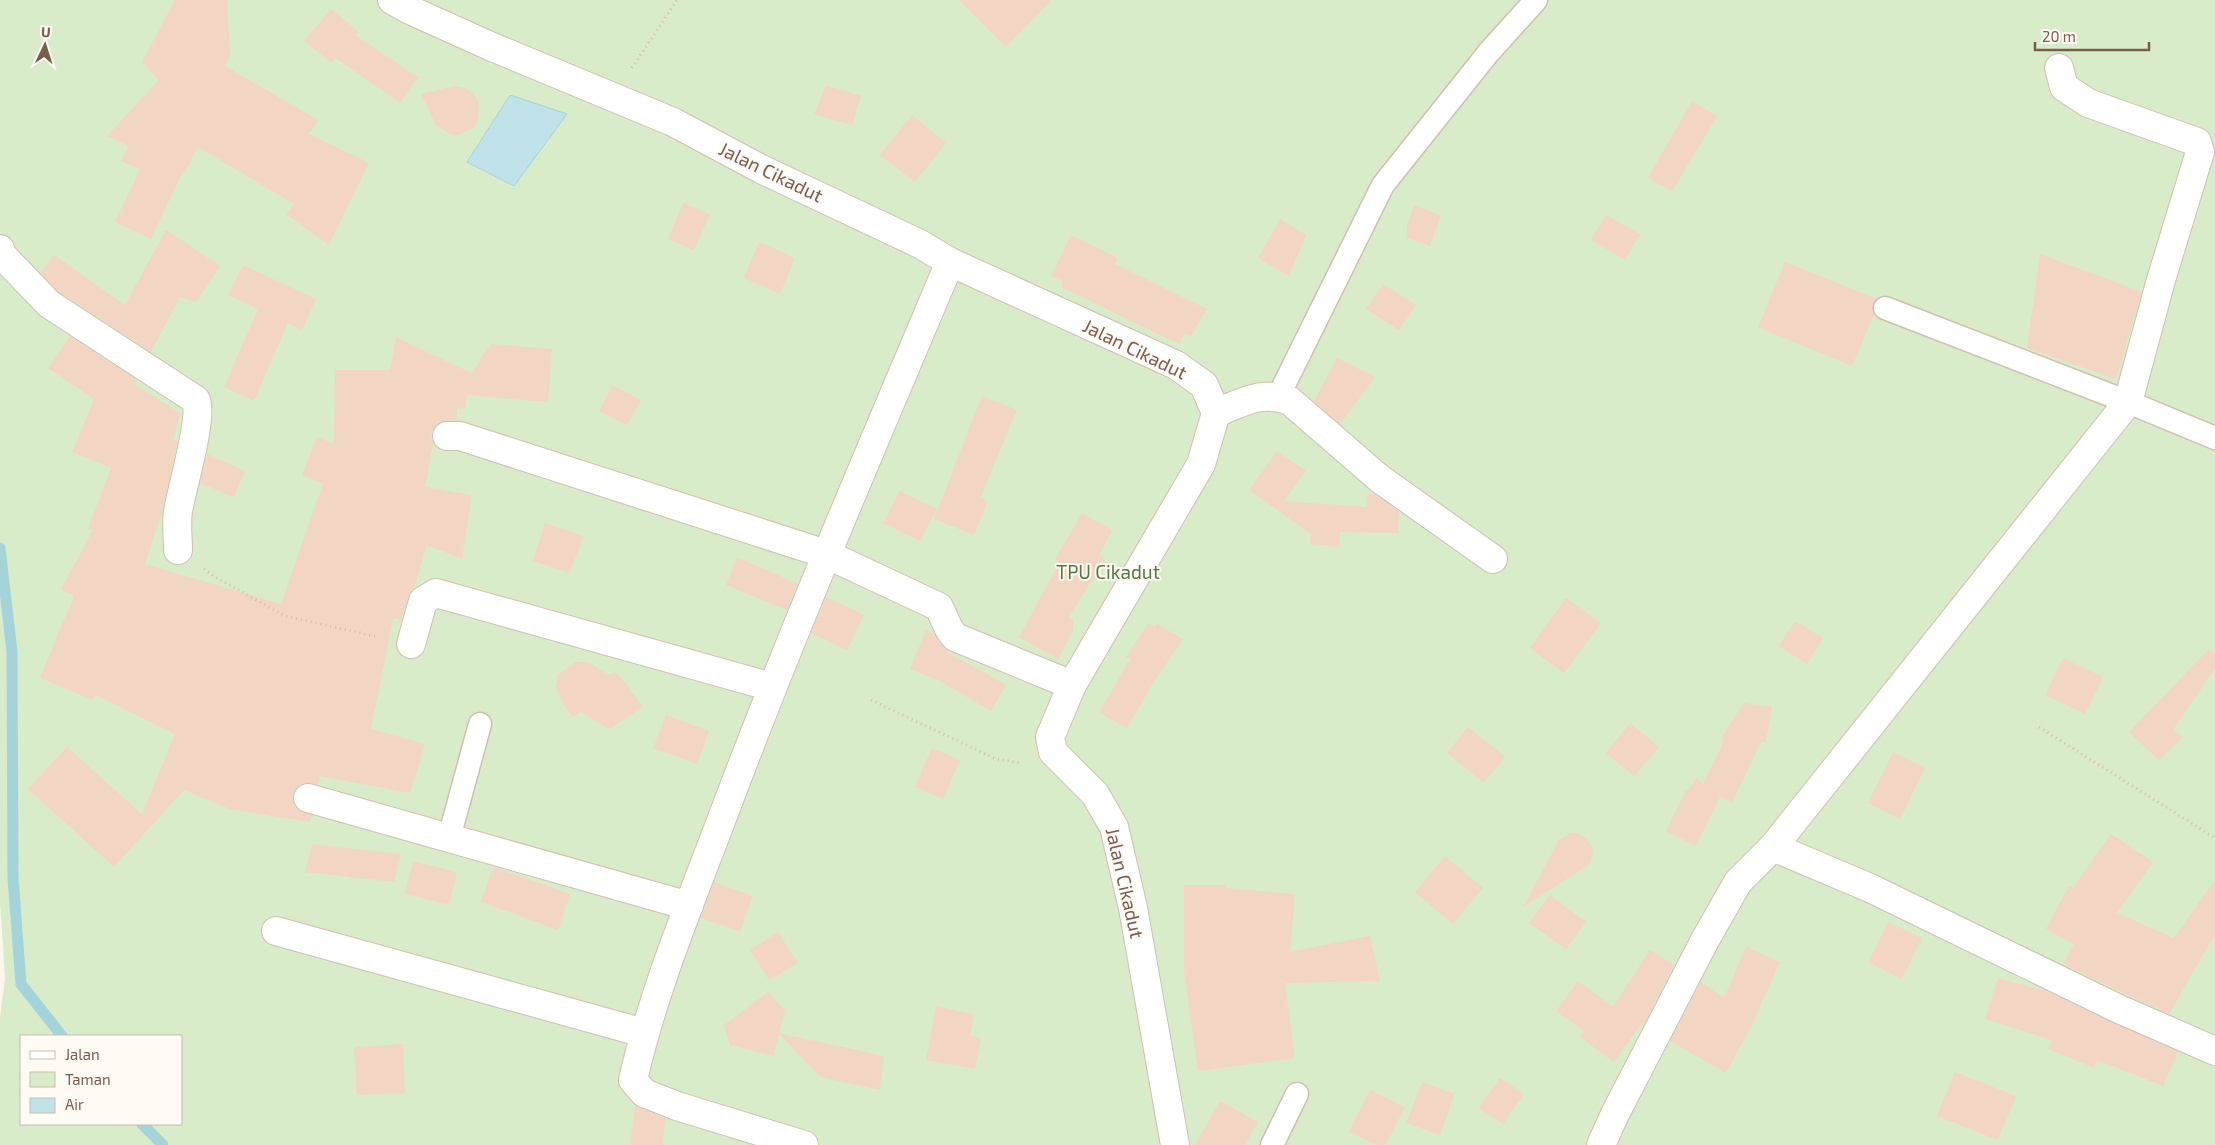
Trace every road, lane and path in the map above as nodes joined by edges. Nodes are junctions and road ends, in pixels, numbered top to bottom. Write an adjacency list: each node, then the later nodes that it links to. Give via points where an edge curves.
1 (392, 0): 7 (street, Jalan Cikadut, via 490,46 673,122)
2 (677, 0): 4 (path)
3 (1536, 0): 9 (lane, via 1488,52 1383,185)
4 (642, 56)
5 (2059, 68): 10 (street, via 2064,87 2088,102 2197,142 2200,152)
6 (0, 249): 14 (street, via 2,256 49,304 197,402 195,433 178,513)
7 (950, 262): 11 (street, Jalan Cikadut, via 1176,365 1204,385); 15 (street)
8 (1885, 308): 10 (lane)
9 (1278, 397): 11 (street, via 1262,396); 16 (street, via 1290,401 1380,479)
10 (2128, 402): 13 (lane); 27 (street)
11 (1216, 413): 18 (street, via 1201,464)
12 (447, 436): 15 (street, via 460,436)
13 (2215, 438)
14 (178, 550): 17 (path, via 217,578 285,616)
15 (826, 554): 18 (street, via 939,607 955,637); 19 (street)
16 (1493, 559)
17 (411, 644): 19 (street, via 423,601 436,593)
18 (1072, 685): 23 (street, via 1050,737)
19 (772, 686): 28 (street)
20 (871, 700): 23 (path, via 996,759 1031,762)
21 (480, 724): 25 (lane)
22 (2039, 728): 26 (path)
23 (1053, 752): 34 (street, Jalan Cikadut, via 1095,794 1114,827 1133,908)
24 (308, 798): 25 (street)
25 (449, 838): 28 (street)
26 (2215, 838)
27 (1773, 847): 31 (street, via 1870,888 2119,1009); 36 (street, via 1738,882)
28 (689, 906): 30 (street)
29 (276, 931): 30 (street)
30 (644, 1033): 33 (street, via 633,1080 644,1092 677,1106)
31 (2215, 1051)
32 (1297, 1094): 35 (lane)
33 (804, 1145)
34 (1175, 1145)
35 (1272, 1145)
36 (1601, 1145)

